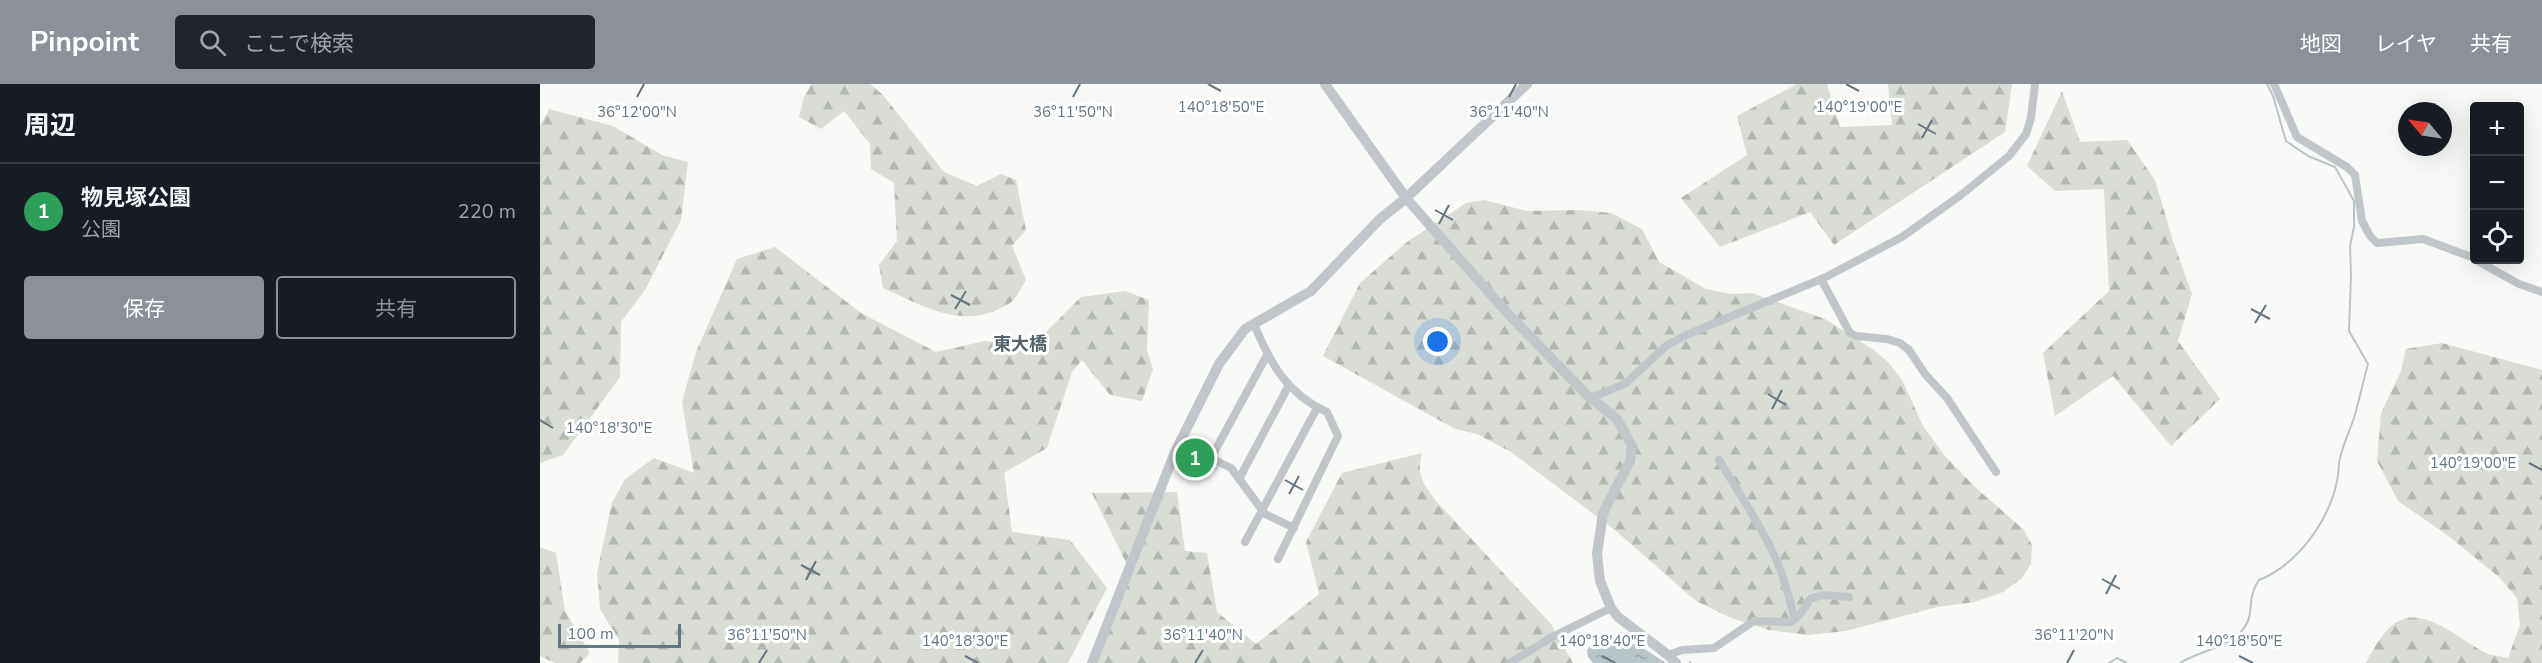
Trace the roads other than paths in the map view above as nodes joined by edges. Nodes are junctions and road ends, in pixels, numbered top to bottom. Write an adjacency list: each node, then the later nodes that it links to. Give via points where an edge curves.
1 (1325, 84): 5 (street)
2 (1527, 84): 5 (street)
3 (2035, 84): 8 (street, via 2026,134 2009,156 1902,237)
4 (2274, 84): 6 (street, via 2297,137 2355,175 2362,221 2370,237 2378,243 2423,239)
5 (1406, 198): 10 (street, via 1380,219 1311,291); 13 (street, via 1509,315)
6 (2470, 257)
7 (2484, 264): 9 (street, via 2518,284)
8 (1821, 279): 13 (street, via 1686,335 1666,346 1626,383); 18 (street, via 1850,333 1887,339 1909,350 1947,398)
9 (2542, 292)
10 (1254, 324): 11 (street); 15 (street, via 1245,329 1219,364)
11 (1267, 355): 12 (street); 16 (street)
12 (1289, 385): 14 (street); 19 (street)
13 (1591, 398): 25 (street, via 1617,419 1632,446 1630,461 1603,513 1597,554 1600,581)
14 (1317, 408): 20 (street); 21 (street, via 1327,412 1338,436)
15 (1180, 443): 16 (street); 28 (street)
16 (1211, 458): 19 (street, via 1231,468)
17 (1719, 460): 26 (street, via 1777,560)
18 (1996, 472)
19 (1239, 479): 20 (street)
20 (1262, 510): 21 (street); 22 (street)
21 (1294, 528): 23 (street)
22 (1245, 542)
23 (1278, 559)
24 (1849, 597): 26 (street, via 1822,595 1810,599)
25 (1611, 608): 27 (street, via 1635,632); 29 (street)
26 (1795, 619): 27 (street, via 1784,623 1754,621 1714,648 1682,650)
27 (1672, 659)
28 (1092, 663)
29 (1510, 663)

